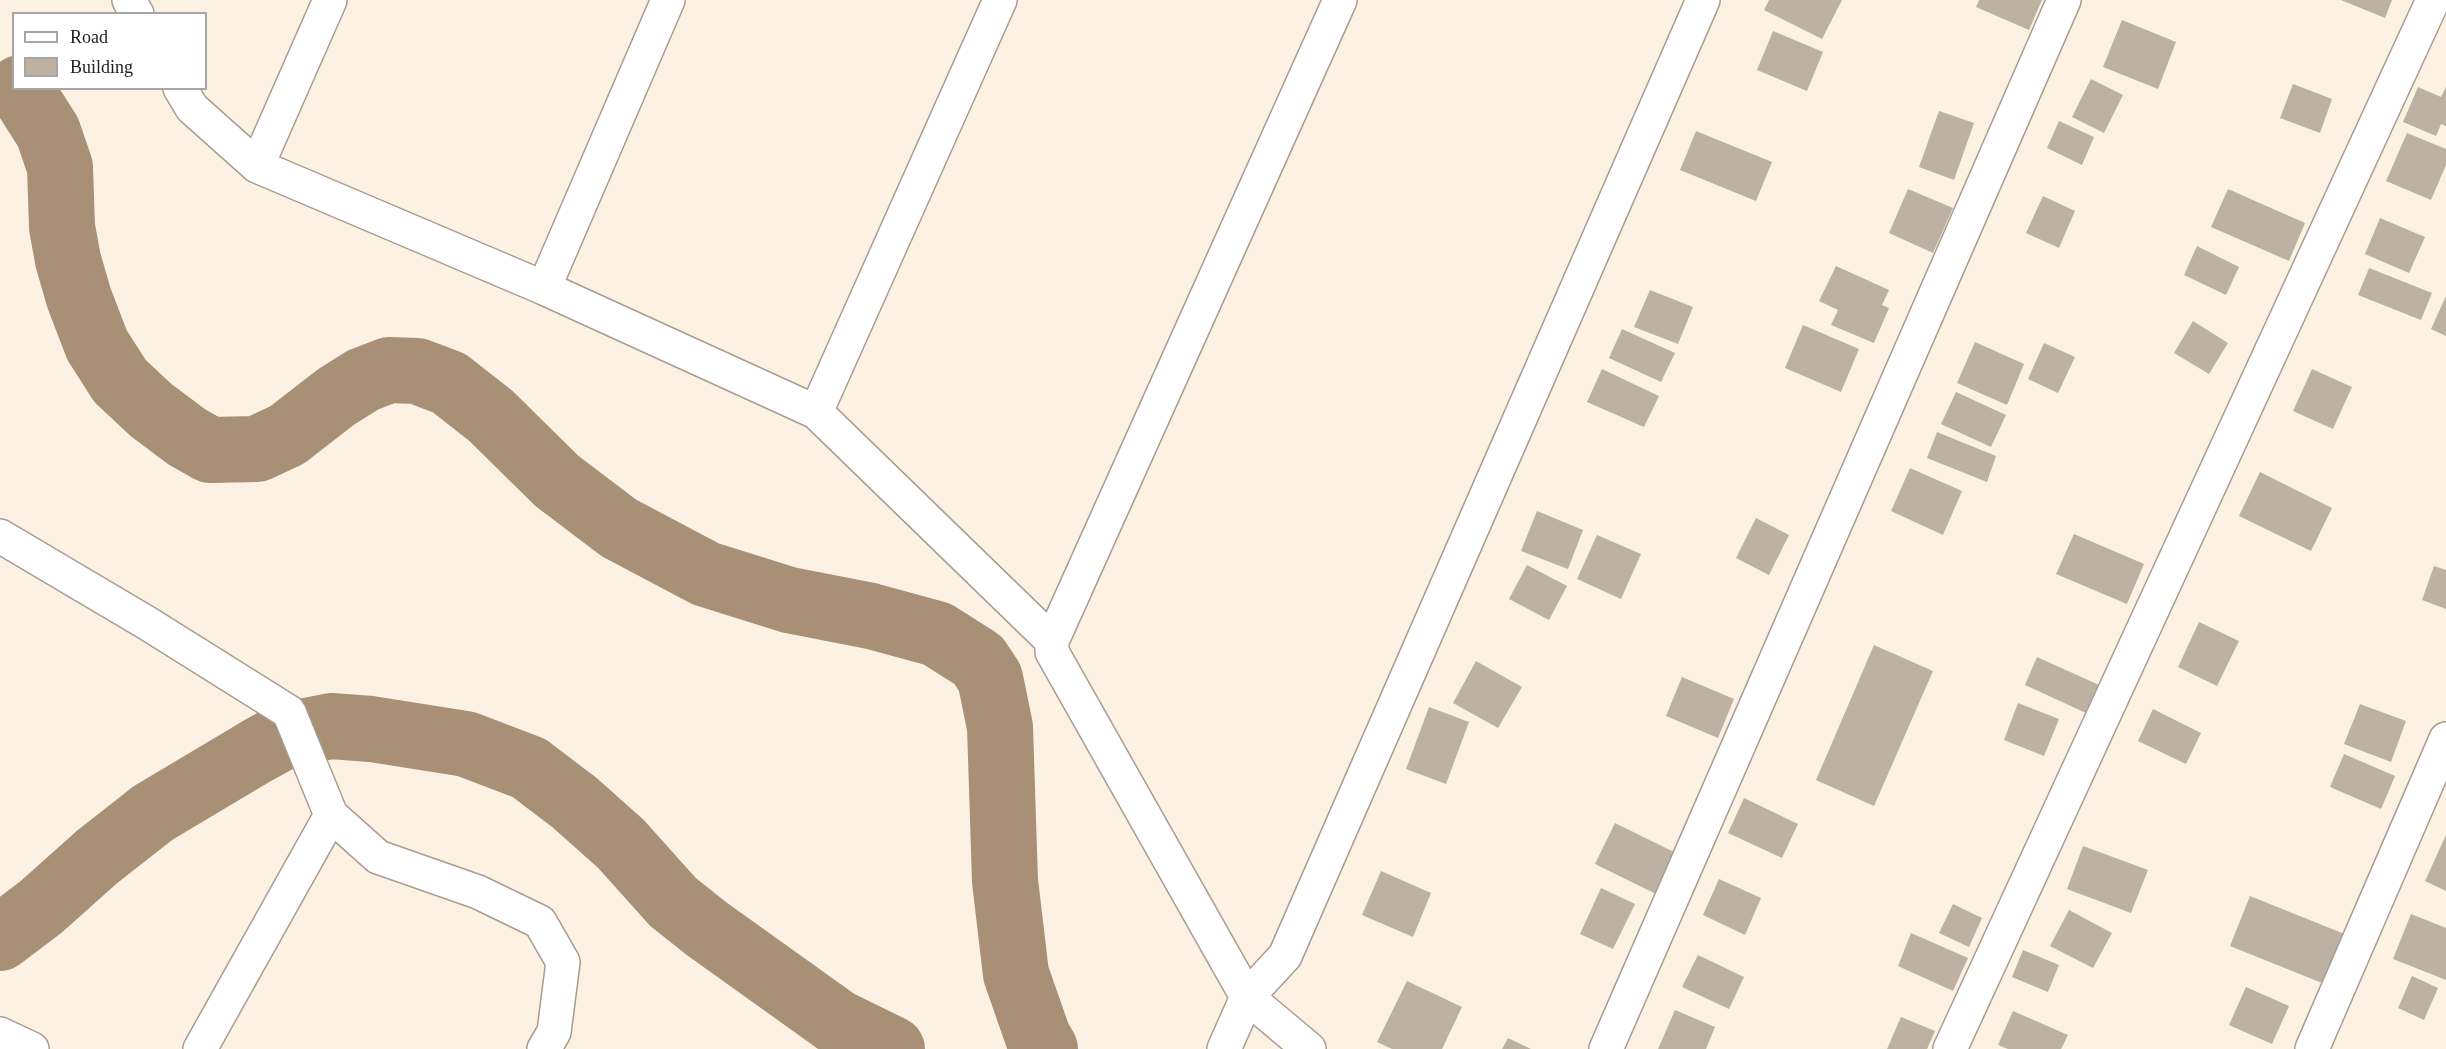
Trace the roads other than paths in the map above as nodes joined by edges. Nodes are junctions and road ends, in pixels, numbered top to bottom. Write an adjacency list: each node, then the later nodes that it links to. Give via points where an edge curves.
1 (330, 0): 9 (street)
2 (668, 0): 10 (street)
3 (1000, 0): 11 (street)
4 (1340, 0): 13 (street)
5 (1703, 0): 16 (street, via 1285,956)
6 (2064, 0): 23 (street)
7 (2433, 0): 24 (street)
8 (181, 90): 9 (street, via 192,108)
9 (257, 166): 10 (street)
10 (544, 288): 11 (street)
11 (816, 412): 13 (street)
12 (5, 549): 15 (street, via 147,622 289,712)
13 (1052, 641): 16 (street, via 1052,652)
14 (2446, 740): 25 (street)
15 (331, 815): 19 (street); 20 (street, via 378,857 478,892 540,922 563,962 554,1032)
16 (1247, 997): 21 (street); 22 (street)
17 (0, 1034): 18 (street)
18 (32, 1049)
19 (200, 1049)
20 (544, 1049)
21 (1224, 1049)
22 (1309, 1049)
23 (1606, 1049)
24 (1950, 1049)
25 (2312, 1049)

